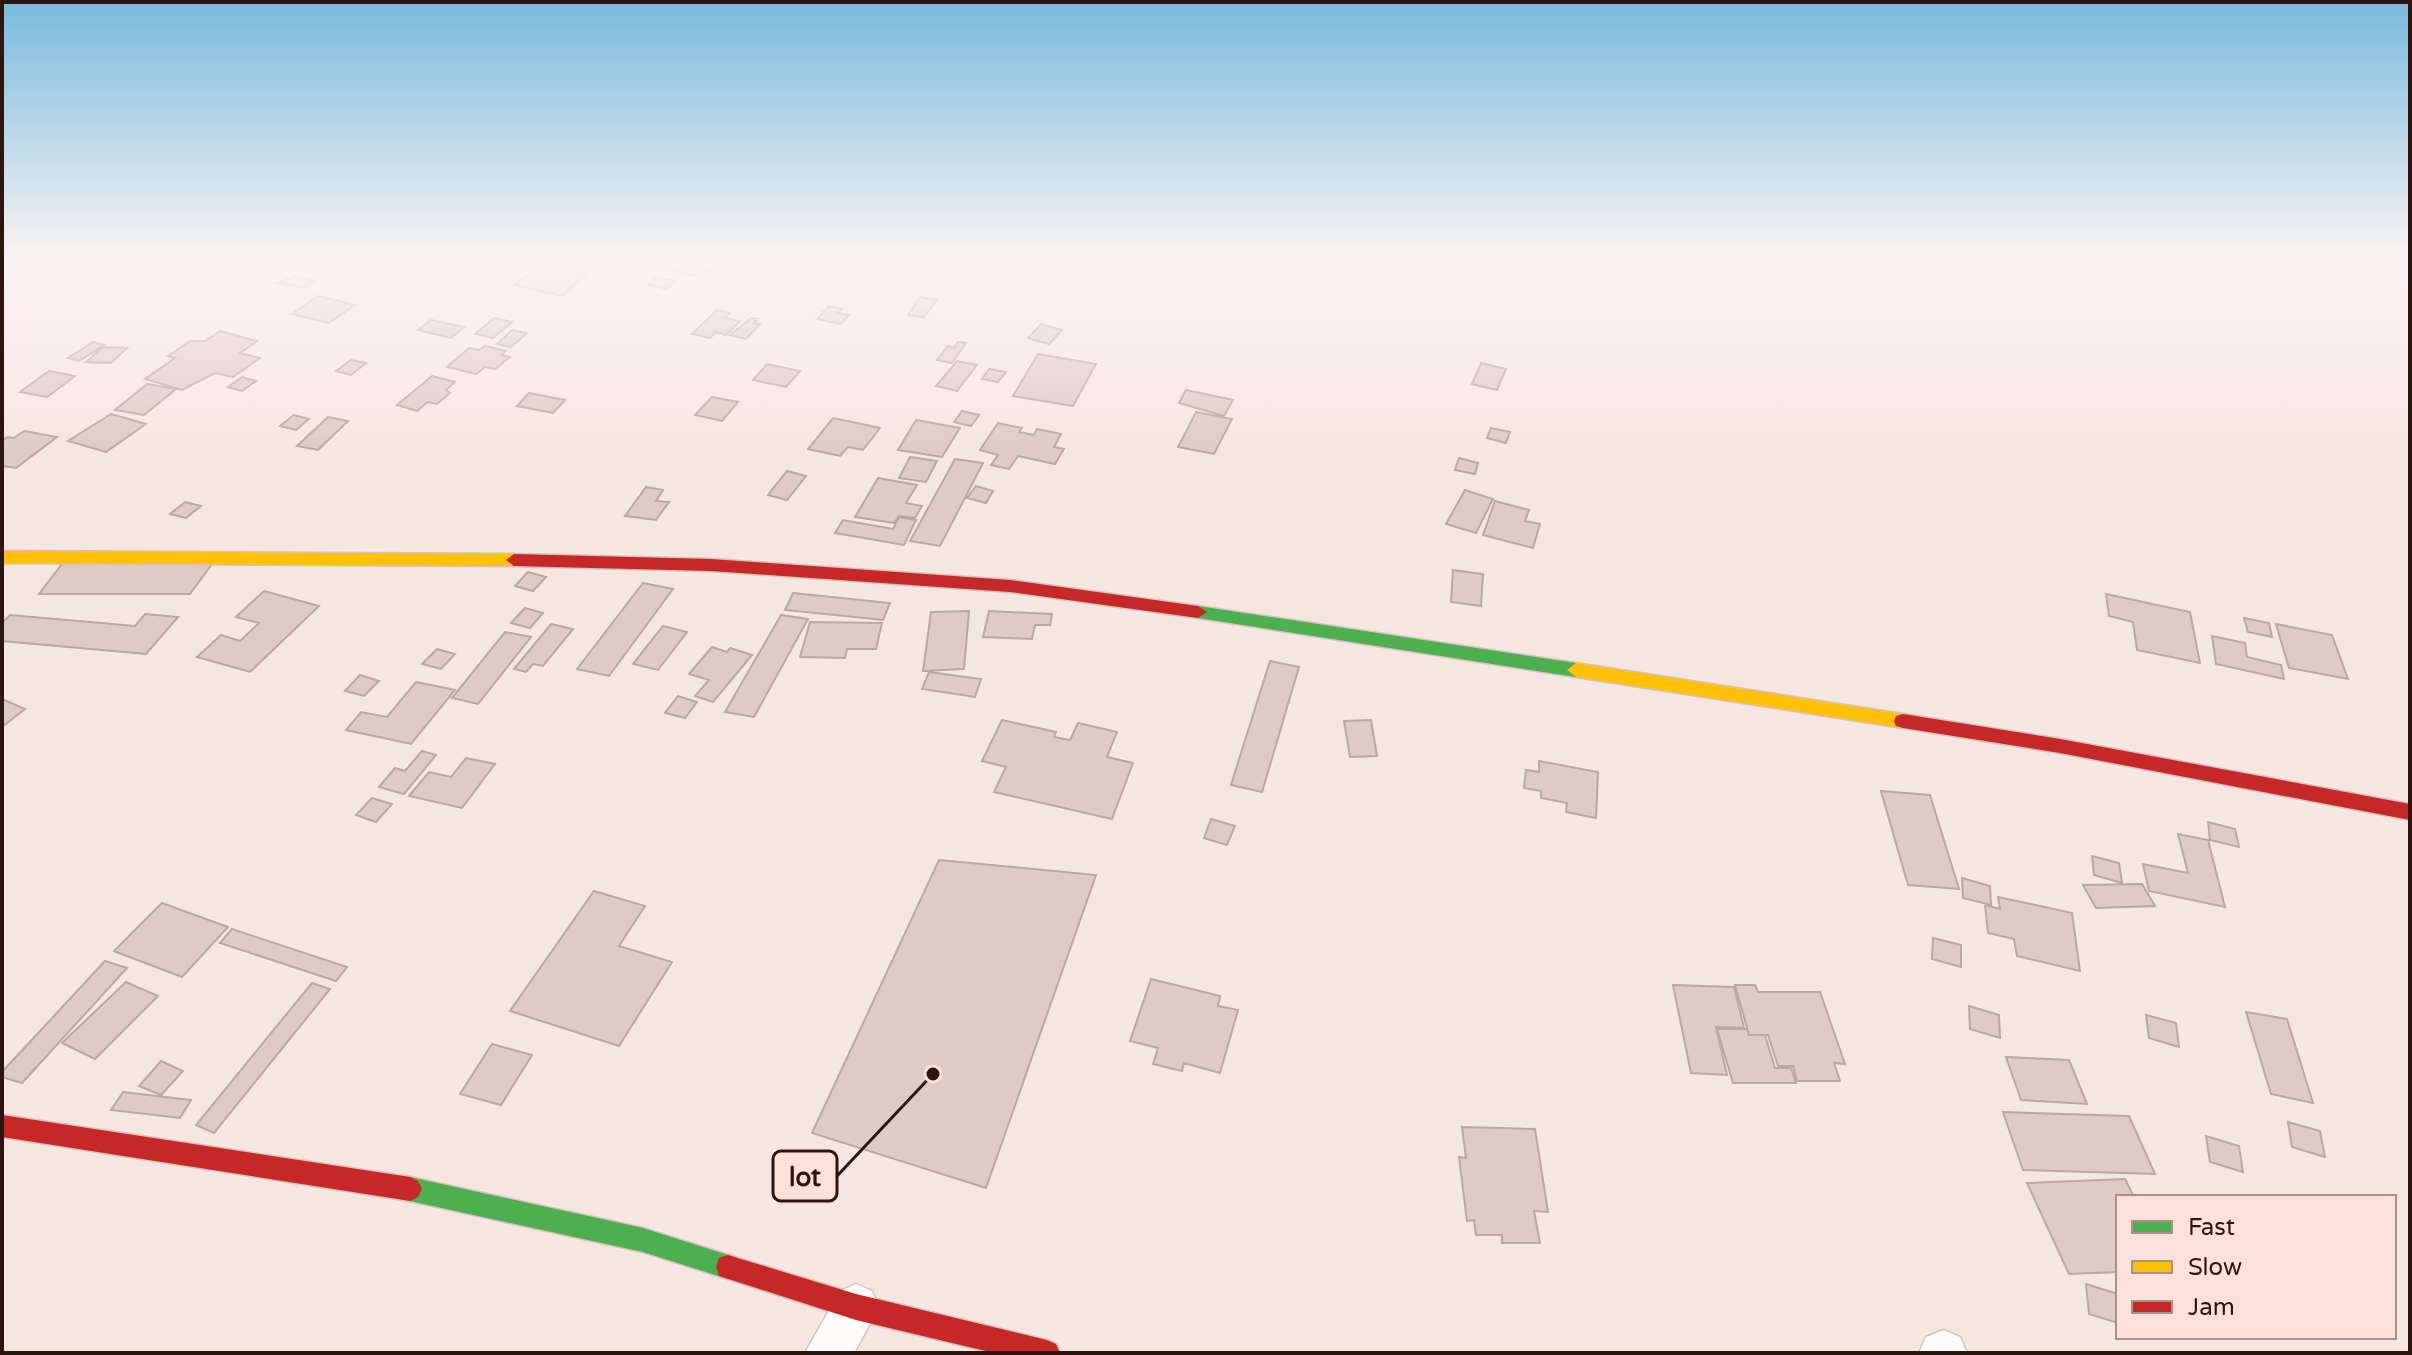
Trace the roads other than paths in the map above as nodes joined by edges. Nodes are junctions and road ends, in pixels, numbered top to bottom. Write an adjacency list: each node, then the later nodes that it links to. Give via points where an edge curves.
1 (2, 557): 2 (street, via 454,558 711,565 1010,586 2060,746)
2 (2410, 812)
3 (2, 1126): 4 (street, via 393,1185 643,1240)
4 (856, 1307): 5 (street); 6 (street)
5 (828, 1353)
6 (1047, 1353)

